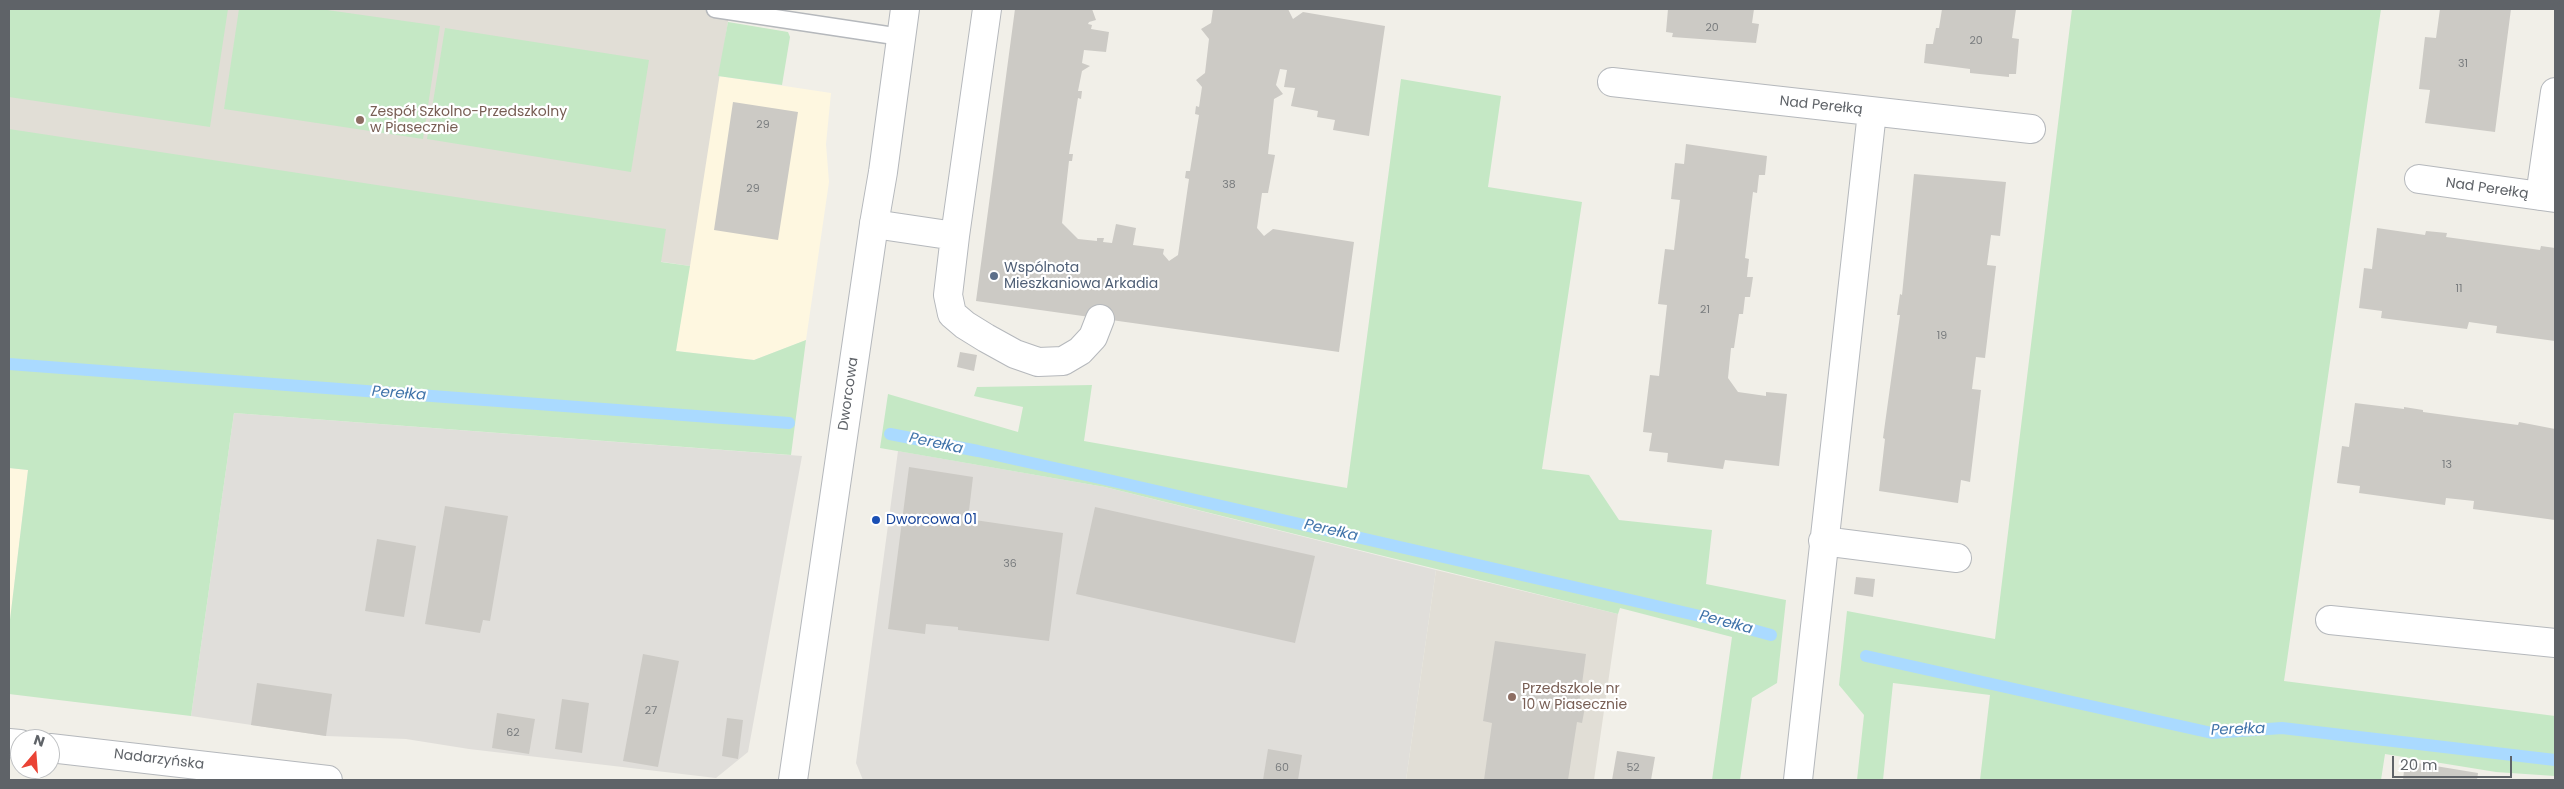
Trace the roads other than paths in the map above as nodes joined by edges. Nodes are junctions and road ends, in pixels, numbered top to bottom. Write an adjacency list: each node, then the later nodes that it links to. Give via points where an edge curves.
1 (715, 9): 4 (lane)
2 (905, 9): 4 (street, Dworcowa)
3 (987, 9): 12 (street)
4 (900, 37): 11 (street, Dworcowa)
5 (1612, 82): 7 (street, Nad Perełką)
6 (2555, 92): 10 (street)
7 (1872, 112): 8 (street, Nad Perełką); 14 (street)
8 (2031, 129)
9 (2420, 179): 10 (street, Nad Perełką)
10 (2548, 197)
11 (874, 224): 12 (street); 20 (street, Dworcowa)
12 (955, 236): 13 (street, via 948,295 952,314 965,326 1015,354 1038,362 1063,361 1080,351 1093,337)
13 (1100, 319)
14 (1823, 541): 15 (street); 21 (street)
15 (1957, 558)
16 (2330, 620): 17 (street)
17 (2555, 643)
18 (60, 749): 19 (street, Nadarzyńska)
19 (328, 780)
20 (793, 780)
21 (1798, 780)

